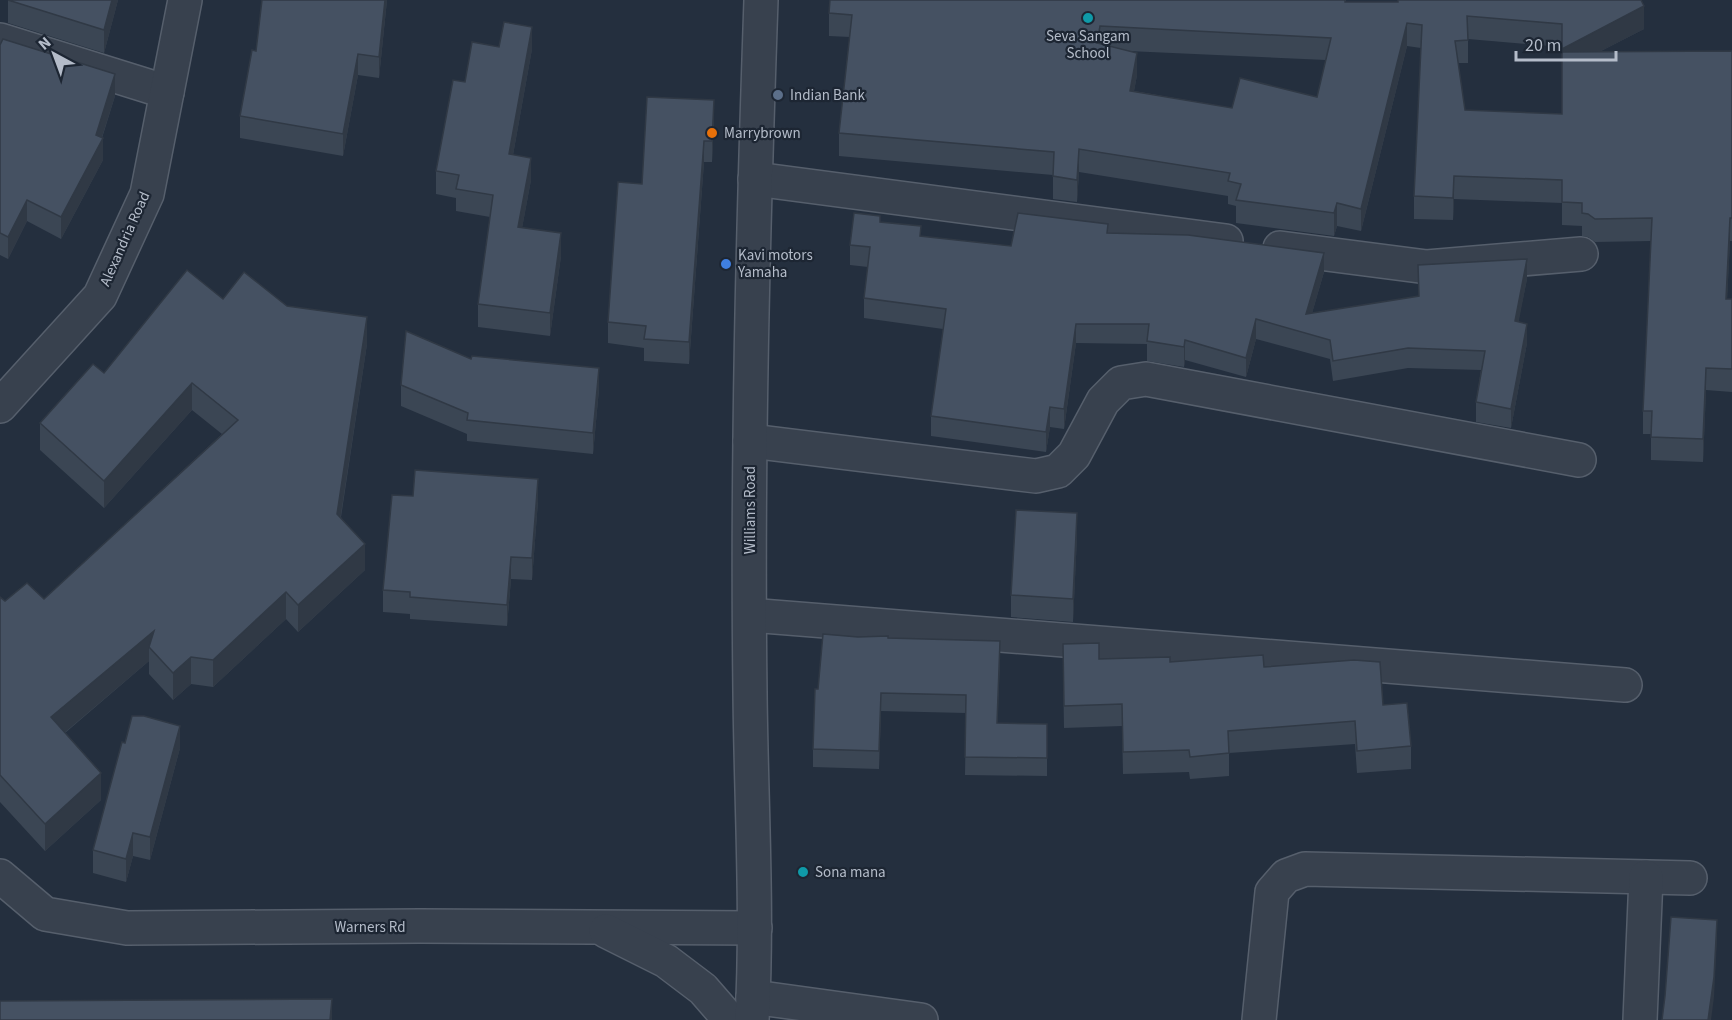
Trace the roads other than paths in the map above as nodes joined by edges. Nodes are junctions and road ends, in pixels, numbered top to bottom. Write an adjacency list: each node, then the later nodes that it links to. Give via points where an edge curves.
1 (185, 0): 4 (street, Alexandria Road)
2 (761, 0): 5 (street, Williams Road)
3 (0, 40): 4 (street)
4 (167, 92): 7 (street, Alexandria Road, via 147,194 100,296)
5 (755, 179): 6 (street, via 1427,267); 8 (street, Williams Road)
6 (1581, 254)
7 (0, 406)
8 (750, 441): 9 (street, via 1036,476 1059,471 1074,455 1102,401 1120,383 1146,379); 10 (street, Williams Road)
9 (1579, 460)
10 (750, 615): 11 (street); 16 (street, Williams Road)
11 (1625, 685)
12 (0, 876): 15 (street, Warners Rd, via 45,914 127,928)
13 (1646, 877): 14 (street); 20 (street, via 1305,869 1286,876 1272,892); 21 (street)
14 (1690, 878)
15 (598, 928): 16 (street, Warners Rd); 18 (street, via 666,961 703,989)
16 (755, 928): 17 (street, Williams Road)
17 (753, 1008): 19 (street)
18 (730, 1020)
19 (921, 1020)
20 (1259, 1020)
21 (1640, 1020)

